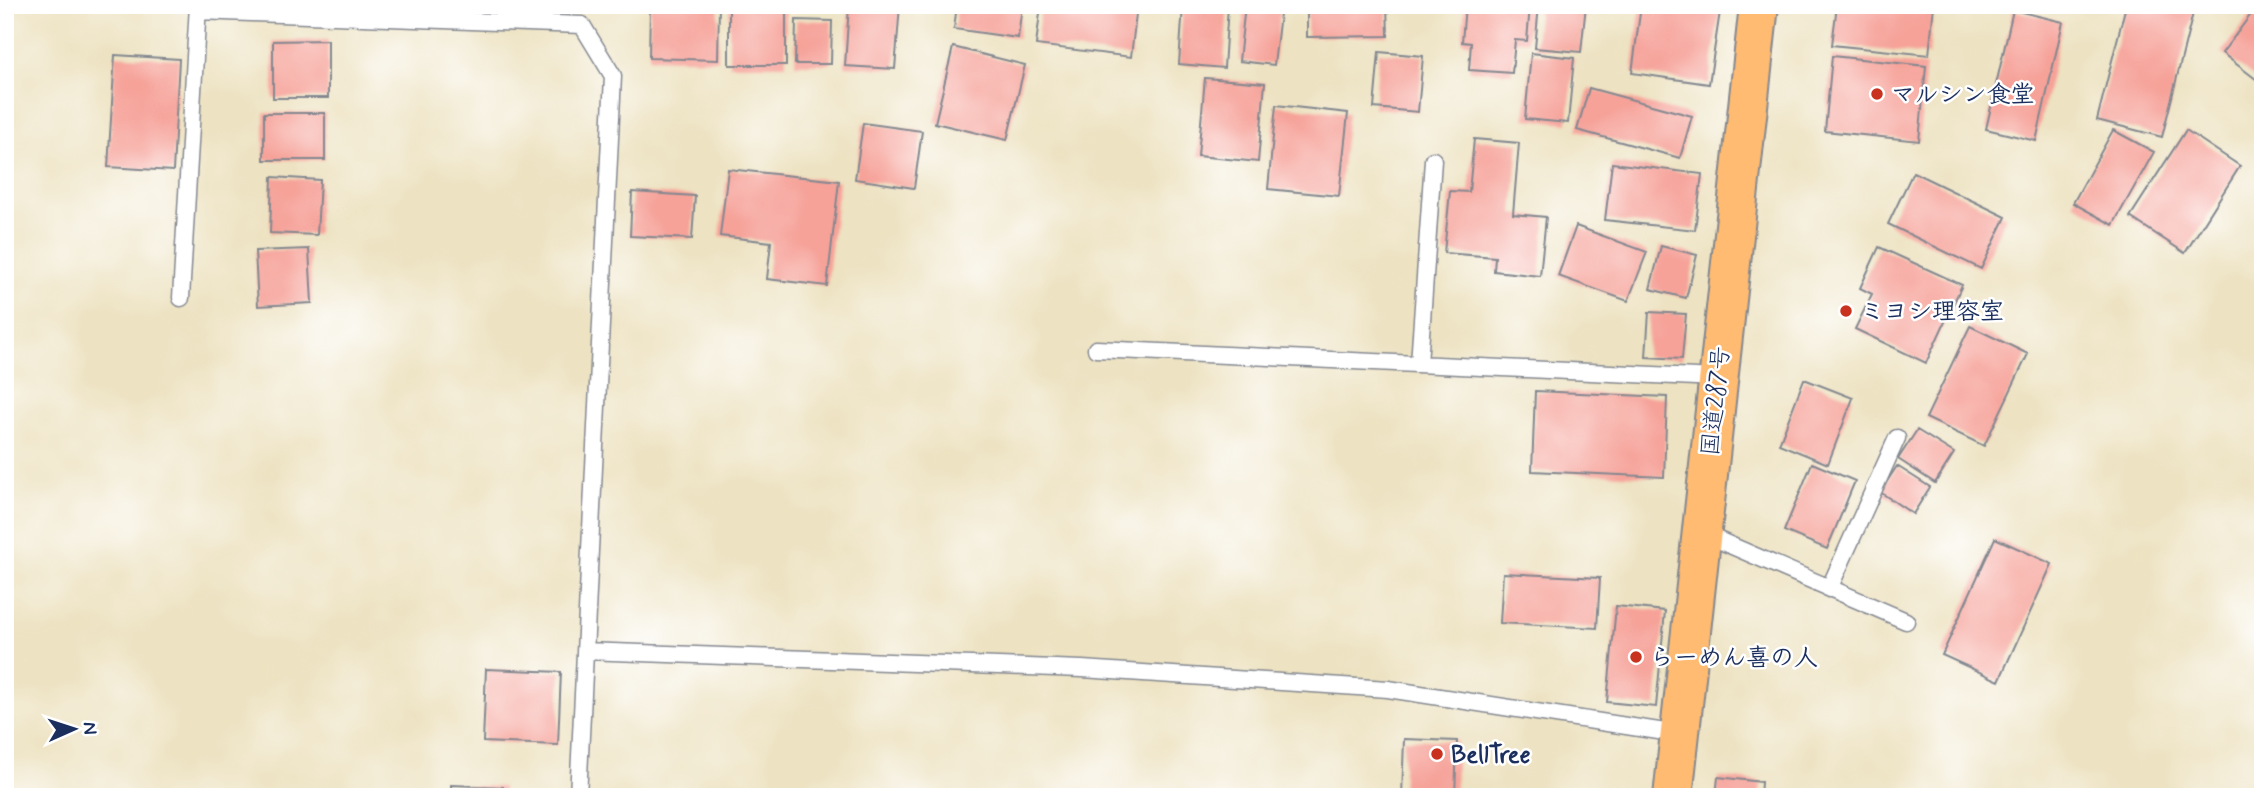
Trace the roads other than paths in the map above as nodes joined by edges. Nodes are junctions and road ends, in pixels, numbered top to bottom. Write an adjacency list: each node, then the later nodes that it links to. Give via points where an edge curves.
1 (1759, 5): 7 (highway, 国道287号)
2 (198, 8): 4 (lane); 12 (lane, via 582,25 613,76)
3 (1433, 160): 6 (lane)
4 (181, 298)
5 (1096, 349): 6 (lane)
6 (1419, 364): 7 (lane)
7 (1717, 378): 9 (highway, 国道287号)
8 (1897, 438): 10 (lane)
9 (1702, 533): 10 (lane); 13 (highway, 国道287号)
10 (1829, 589): 11 (lane)
11 (1906, 621)
12 (585, 651): 13 (lane, via 1082,669 1388,689); 14 (lane)
13 (1678, 734): 15 (highway, 国道287号)
14 (578, 797)
15 (1673, 797)

